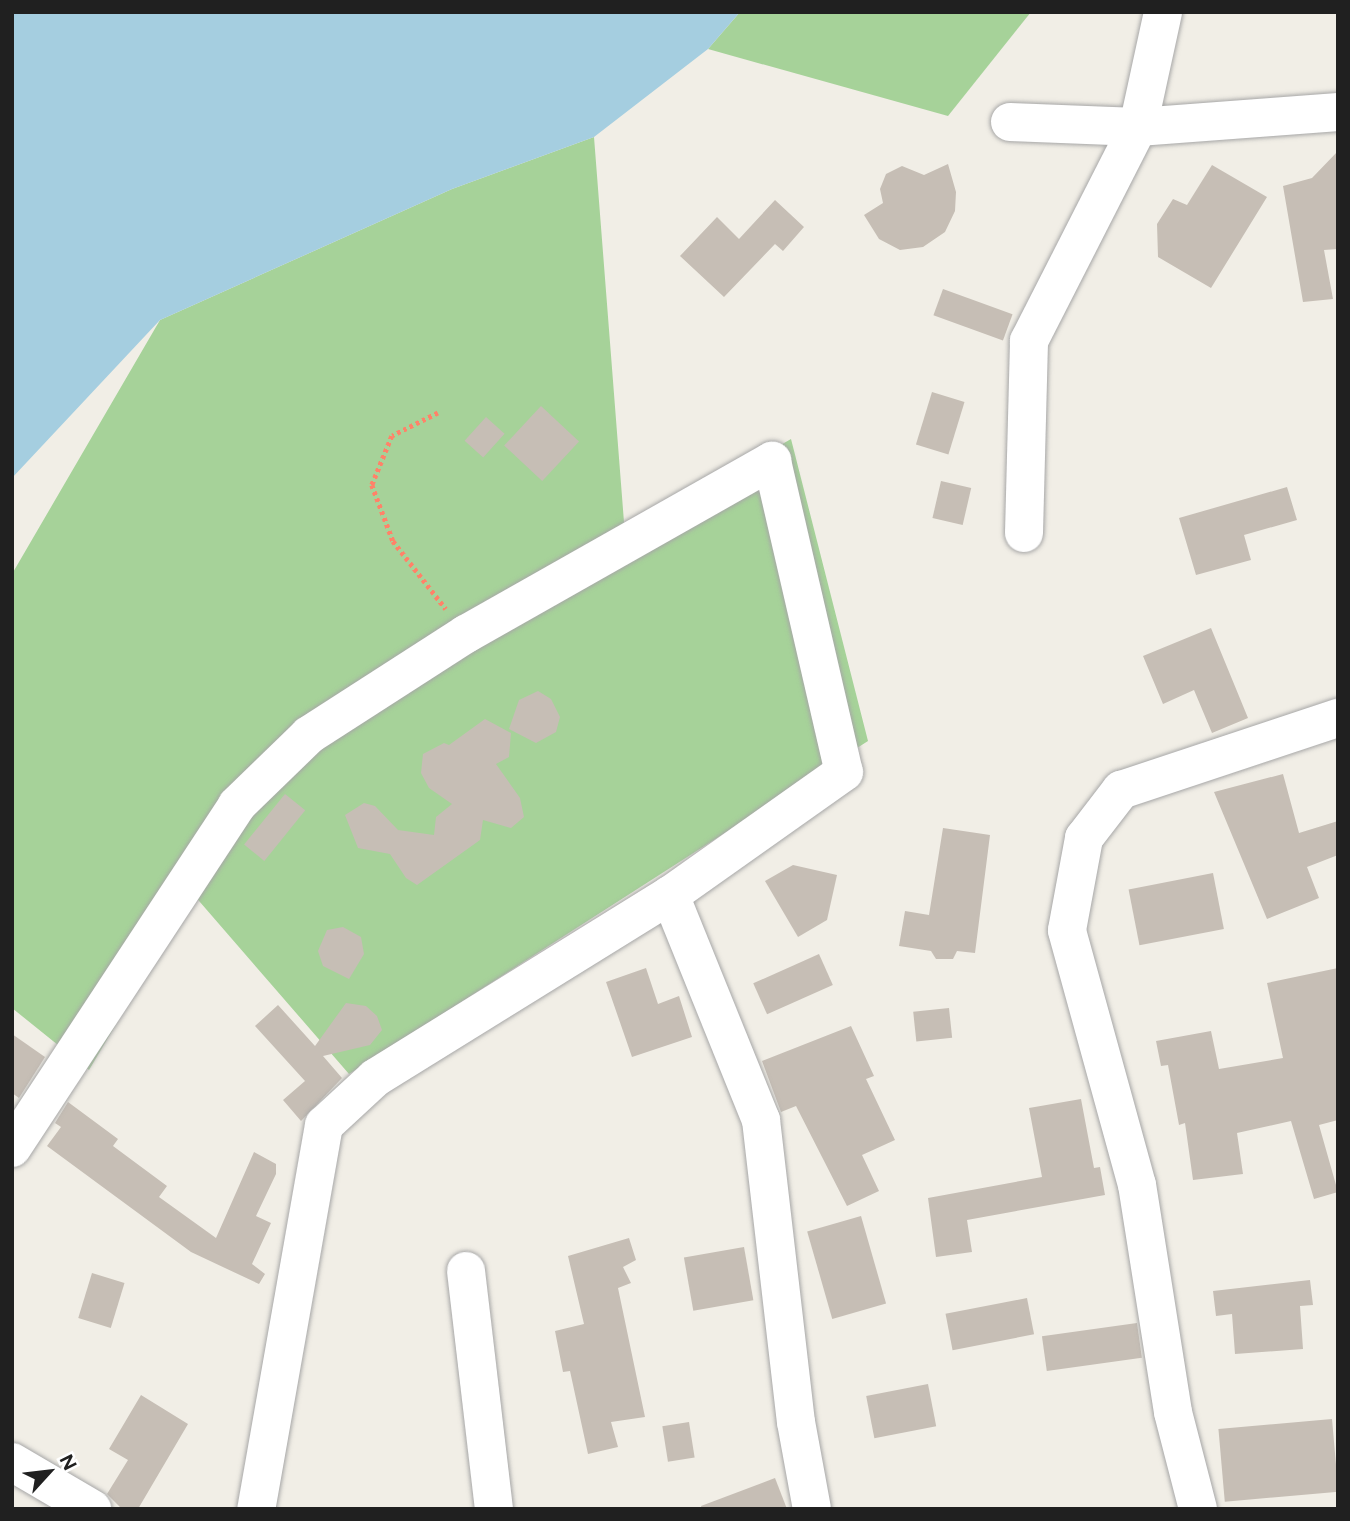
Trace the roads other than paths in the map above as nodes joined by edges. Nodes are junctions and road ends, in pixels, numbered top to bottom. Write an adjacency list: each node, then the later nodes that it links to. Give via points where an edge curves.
1 (1163, 12): 4 (street)
2 (1338, 112): 4 (street)
3 (1010, 122): 4 (street)
4 (1138, 127): 5 (street, via 1029,341)
5 (1024, 533)
6 (1336, 728): 15 (street, via 1121,790 1084,838 1068,930 1137,1185 1173,1412)
7 (670, 895): 8 (street, via 844,772 772,461 466,634 309,735 237,805); 12 (street, via 375,1078 324,1125); 14 (street, via 761,1120 796,1422)
8 (12, 1148)
9 (466, 1271): 13 (street)
10 (12, 1462): 11 (street)
11 (92, 1509)
12 (256, 1509)
13 (494, 1509)
14 (812, 1509)
15 (1198, 1509)

